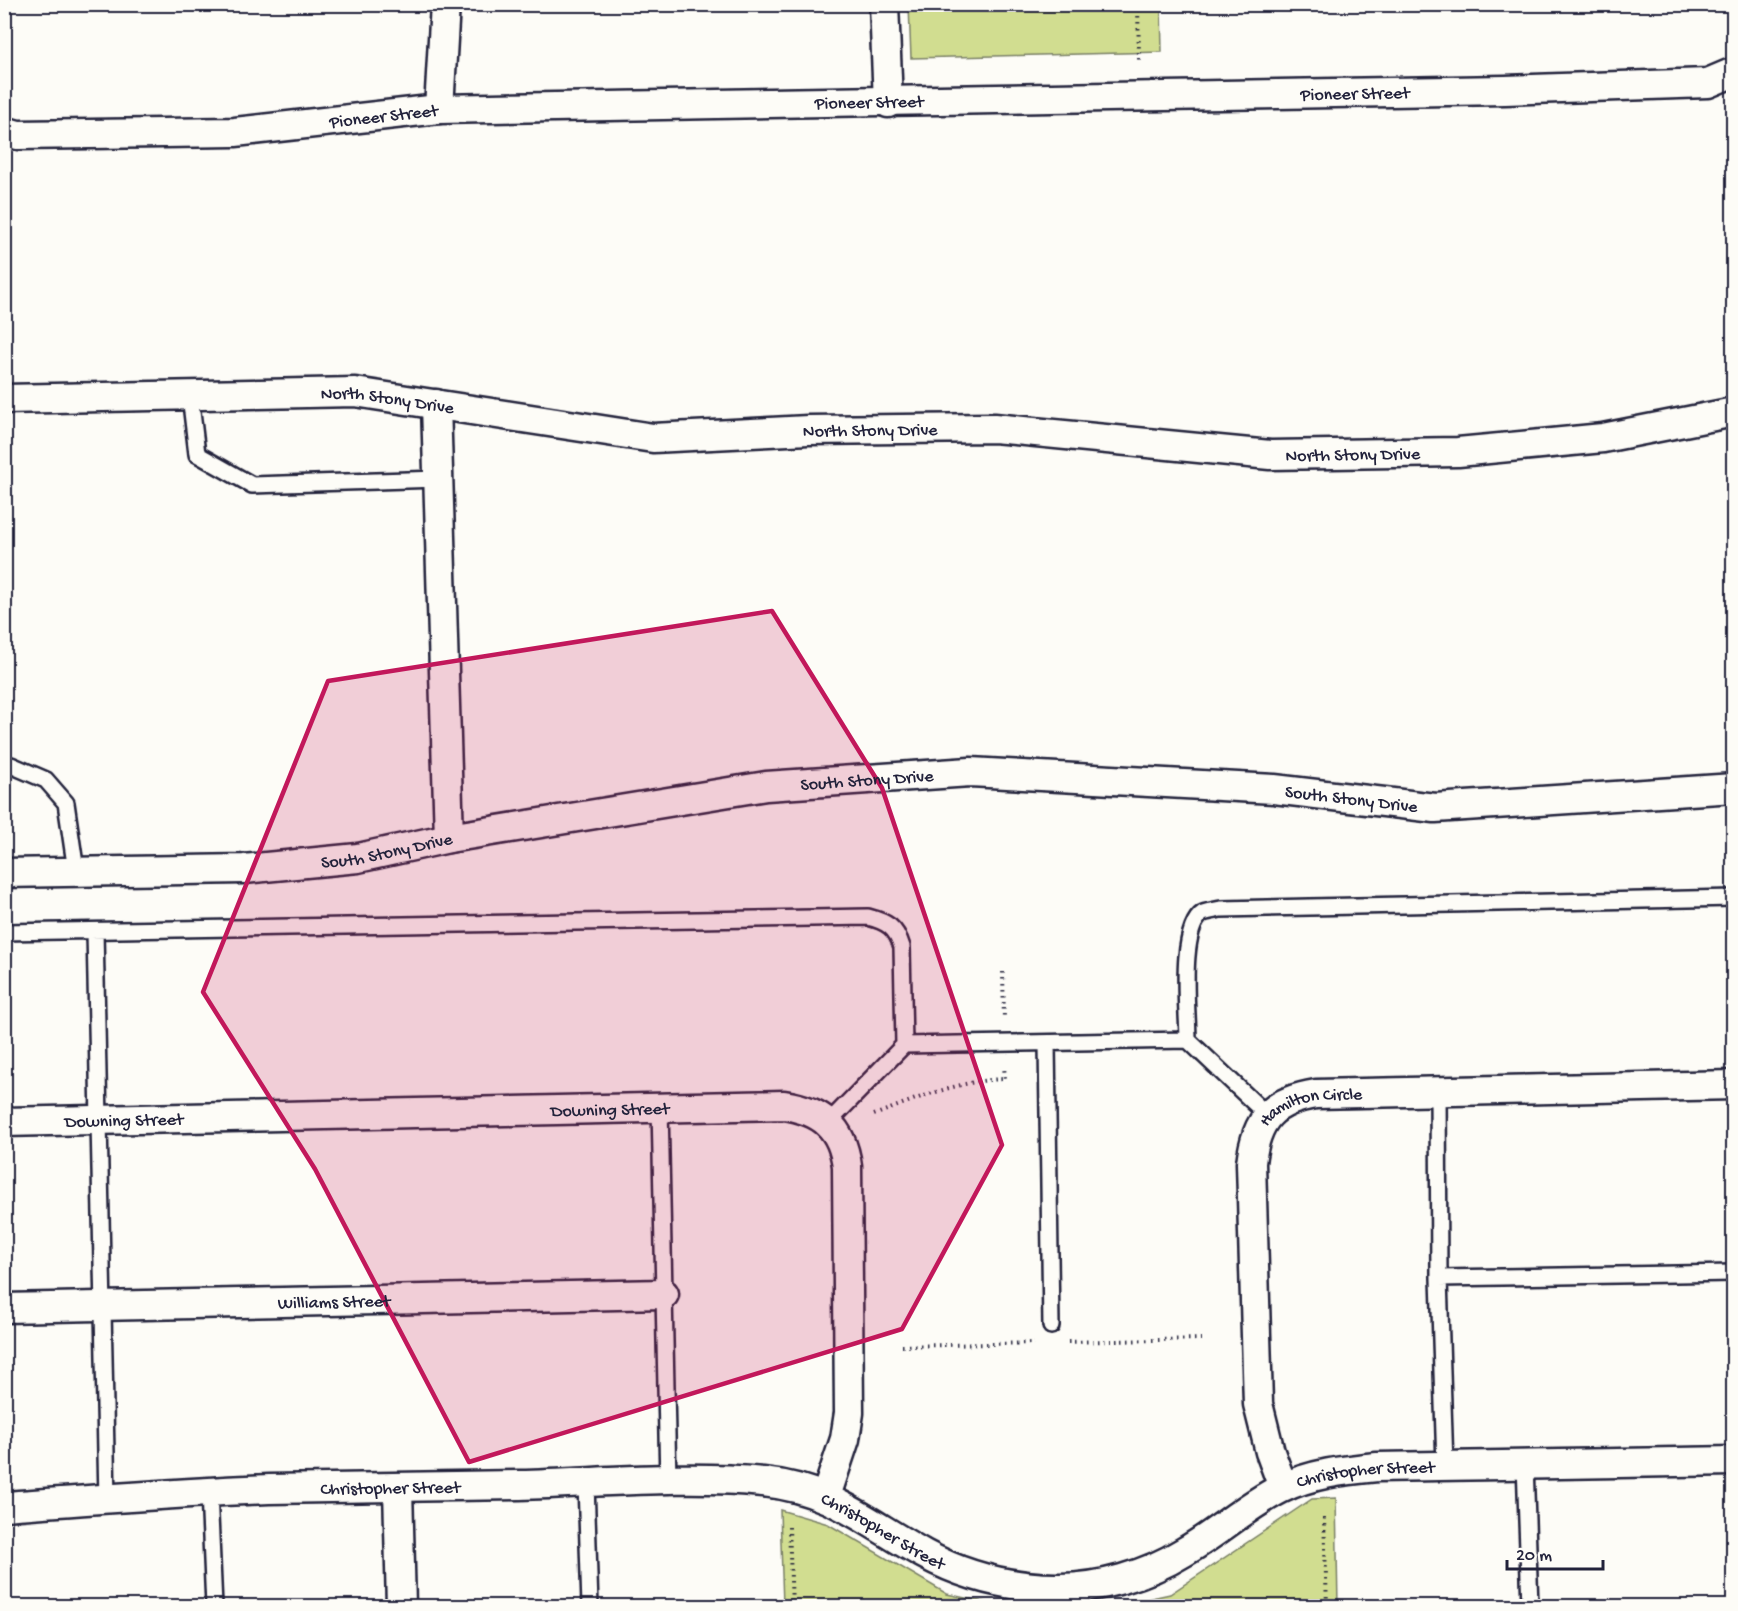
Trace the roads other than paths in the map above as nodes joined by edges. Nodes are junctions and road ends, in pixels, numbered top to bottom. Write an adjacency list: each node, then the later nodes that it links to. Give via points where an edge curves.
1 (445, 4): 5 (street)
2 (884, 4): 4 (street)
3 (1734, 72): 4 (street, Pioneer Street, via 1708,83 1493,91)
4 (888, 103): 5 (street, Pioneer Street)
5 (439, 109): 6 (street, Pioneer Street, via 235,132 18,135)
6 (4, 131)
7 (190, 395): 8 (street, North Stony Drive); 9 (street, North Stony Drive, via 355,392); 11 (lane, via 197,454 252,485)
8 (4, 399)
9 (436, 404): 10 (street, North Stony Drive, via 653,438 808,430 994,428 1270,455 1458,452 1603,438); 11 (street)
10 (1734, 412)
11 (439, 479): 14 (street)
12 (4, 765): 15 (lane, via 46,780 66,803)
13 (1734, 788): 14 (street, South Stony Drive, via 1436,808 1274,789 970,772 766,786)
14 (449, 838): 15 (street, South Stony Drive, via 358,858 244,869)
15 (76, 872): 16 (street, South Stony Drive)
16 (4, 873)
17 (1734, 898): 20 (lane, via 1221,909 1203,913 1192,926 1188,943)
18 (95, 931): 19 (lane); 22 (lane, via 868,917 886,922 897,932 902,947); 27 (lane)
19 (4, 932)
20 (1188, 1040): 21 (lane); 26 (lane)
21 (1047, 1044): 22 (lane); 35 (lane)
22 (904, 1045): 29 (lane)
23 (1734, 1085): 24 (street, Hamilton Circle)
24 (1438, 1091): 26 (street, Hamilton Circle, via 1316,1094 1280,1104); 31 (lane)
25 (660, 1107): 27 (street, Downing Street); 29 (street, Downing Street, via 784,1105 802,1108); 32 (lane)
26 (1267, 1115): 41 (street, Hamilton Circle, via 1253,1143 1251,1163 1256,1376 1263,1429)
27 (98, 1120): 28 (street, Downing Street); 33 (lane)
28 (4, 1122)
29 (828, 1123): 44 (street, via 840,1137 846,1166 851,1382 845,1439)
30 (1734, 1273): 31 (lane)
31 (1439, 1278): 38 (lane)
32 (664, 1294): 33 (street, Williams Street); 39 (lane)
33 (102, 1306): 34 (street, Williams Street); 45 (lane)
34 (4, 1308)
35 (1051, 1326)
36 (1734, 1461): 37 (street, Christopher Street)
37 (1525, 1464): 38 (street, Christopher Street); 50 (lane)
38 (1445, 1466): 41 (street, Christopher Street, via 1343,1470)
39 (668, 1481): 40 (street, Christopher Street); 44 (street, Christopher Street, via 765,1482)
40 (586, 1483): 42 (street, Christopher Street); 49 (lane)
41 (1283, 1487): 44 (street, Christopher Street, via 1157,1567 1092,1586 1057,1588 1010,1583 955,1569)
42 (398, 1488): 43 (street, Christopher Street); 48 (street)
43 (209, 1492): 45 (street, Christopher Street); 47 (lane)
44 (825, 1496)
45 (107, 1500): 46 (street, Christopher Street)
46 (4, 1506)
47 (214, 1606)
48 (401, 1606)
49 (590, 1606)
50 (1530, 1606)

